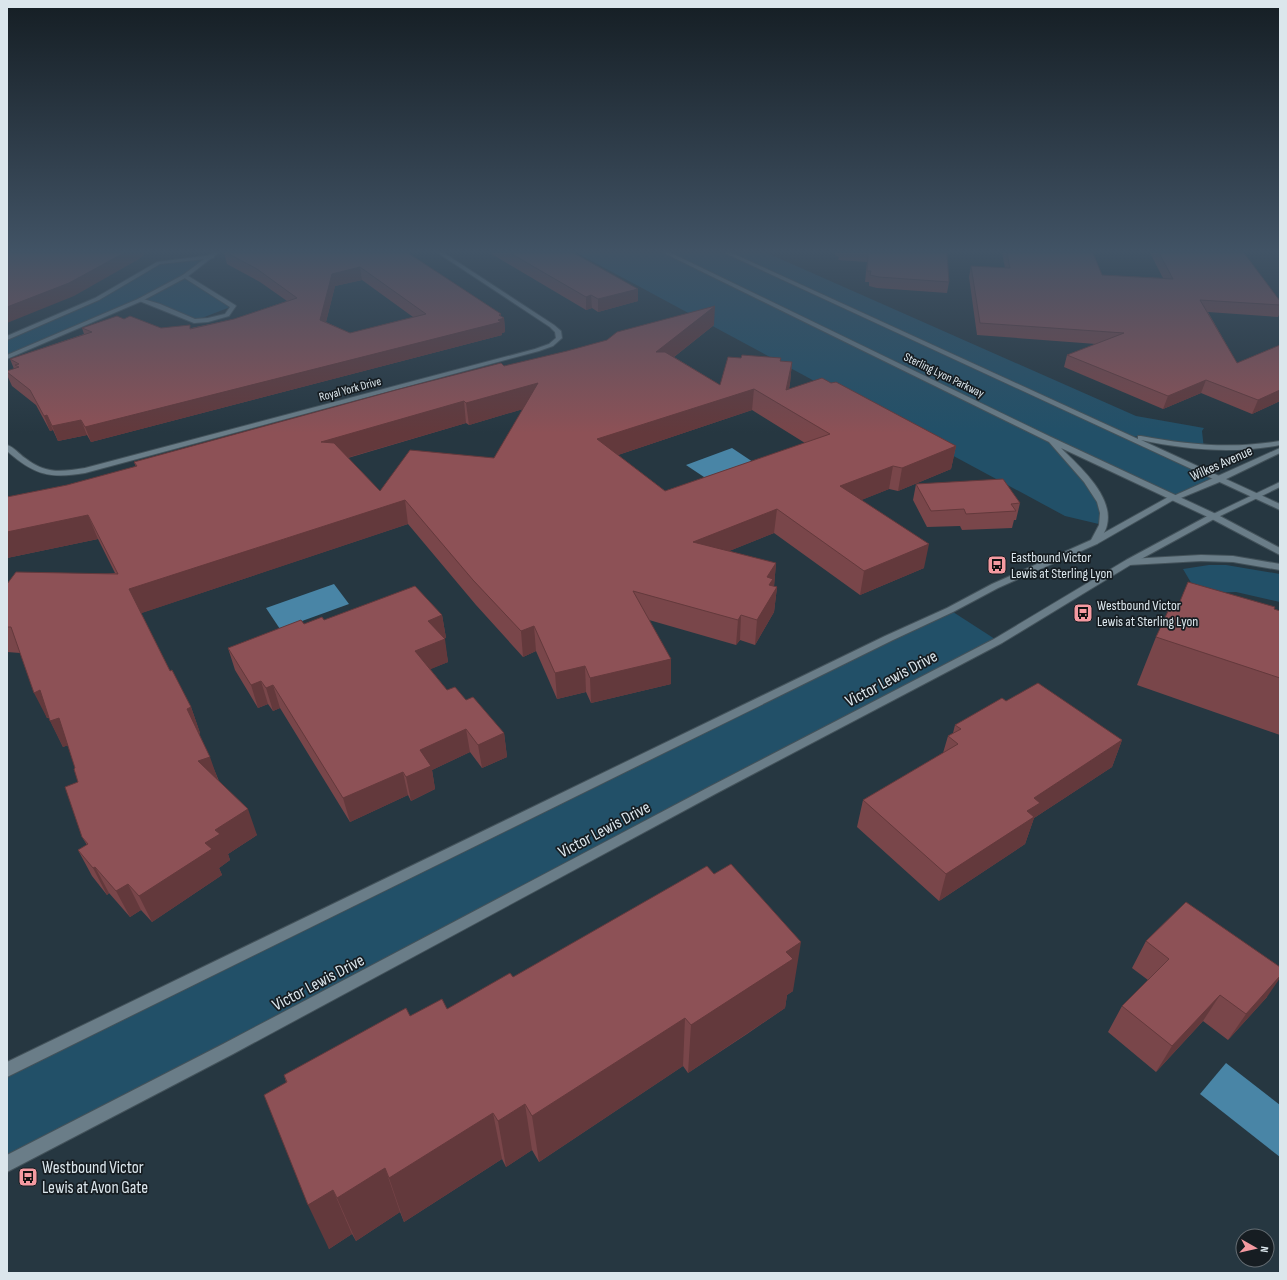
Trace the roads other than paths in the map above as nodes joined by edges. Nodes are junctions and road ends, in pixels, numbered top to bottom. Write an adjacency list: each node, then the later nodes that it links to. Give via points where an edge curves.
1 (65, 313): 8 (street)
2 (110, 313): 9 (street)
3 (175, 313): 4 (street, via 194,321 208,320)
4 (229, 313)
5 (532, 313): 13 (street, Royal York Drive, via 552,326 560,338 551,345 537,350 114,464 73,472 38,471)
6 (789, 313): 11 (street, Sterling Lyon Parkway)
7 (858, 313): 10 (street, Sterling Lyon Parkway)
8 (7, 338)
9 (7, 357)
10 (1121, 433): 12 (street, via 1204,449 1236,450); 15 (street, Sterling Lyon Parkway)
11 (1048, 439): 18 (street, Sterling Lyon Parkway); 21 (street, via 1098,494 1103,524)
12 (1280, 443)
13 (7, 447)
14 (1280, 450): 15 (street, Wilkes Avenue)
15 (1219, 479): 17 (street, Sterling Lyon Parkway); 18 (street, Wilkes Avenue)
16 (1280, 484): 17 (street)
17 (1255, 496): 19 (street); 20 (street)
18 (1173, 498): 20 (street, Sterling Lyon Parkway); 21 (street)
19 (1280, 507)
20 (1213, 516): 22 (street); 23 (street, Victor Lewis Drive)
21 (1094, 542): 25 (street, via 995,586)
22 (1280, 552)
23 (1129, 562): 24 (street, via 1233,558); 26 (street, Victor Lewis Drive, via 998,641)
24 (1280, 567)
25 (7, 1070)
26 (7, 1164)

